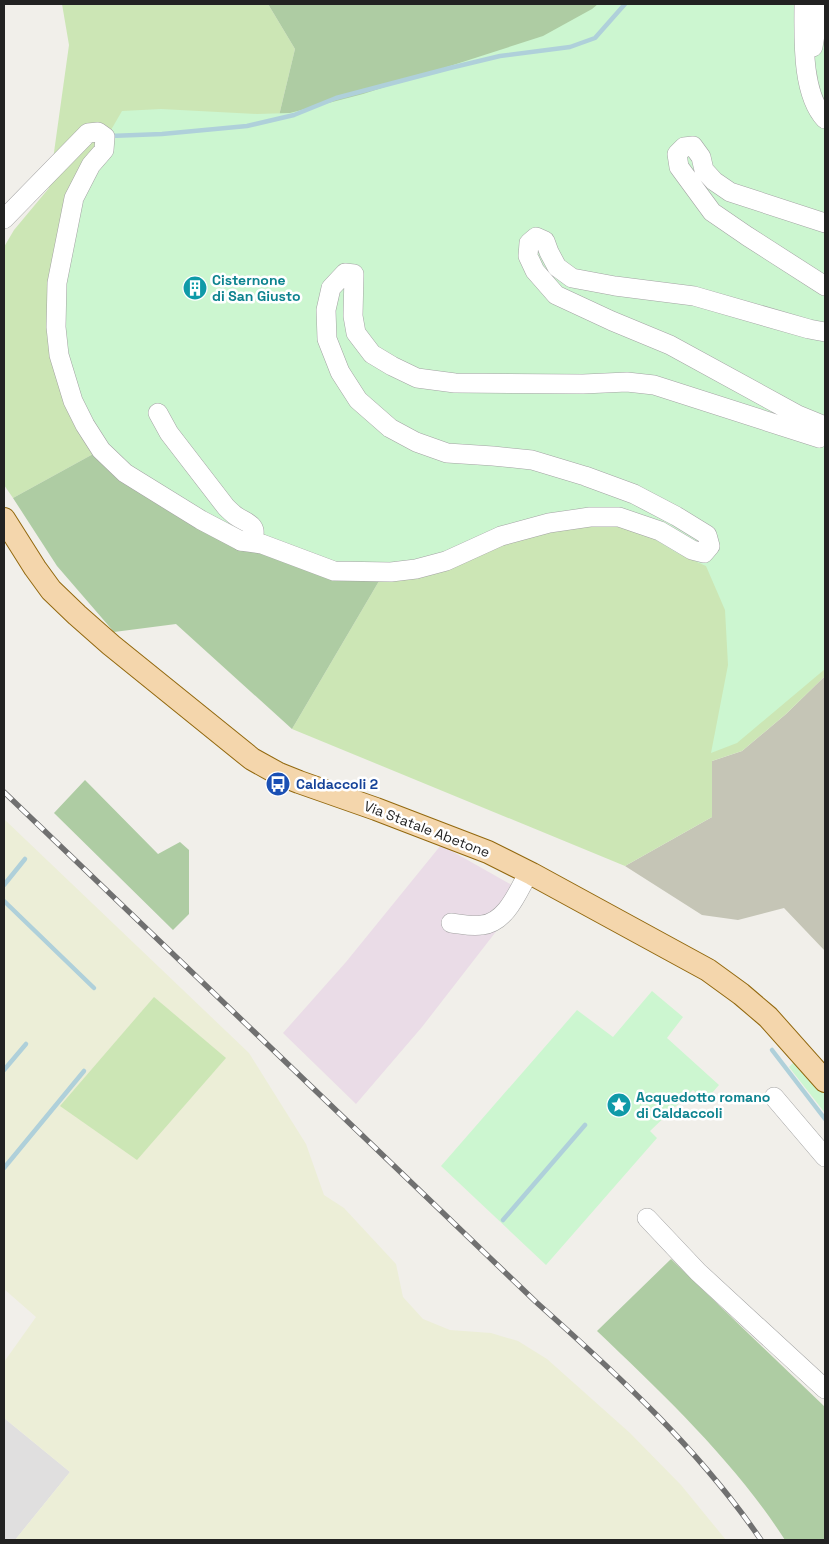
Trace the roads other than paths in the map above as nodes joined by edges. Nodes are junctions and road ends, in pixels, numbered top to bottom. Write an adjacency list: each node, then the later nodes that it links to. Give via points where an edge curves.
1 (804, 4): 3 (lane)
2 (820, 4): 3 (lane)
3 (808, 81): 4 (lane)
4 (825, 118)
5 (4, 219): 11 (lane, via 88,134 98,132 105,137 104,150 91,165 74,198 57,284 58,355 65,378 85,425 101,450 125,473)
6 (825, 222): 7 (lane, via 730,192 704,170 701,157 693,146 684,146 677,154 680,167 712,212)
7 (825, 286)
8 (825, 332): 11 (lane, via 694,296 572,278 557,267 545,241 536,237 529,243 528,256 535,271 556,294 670,345 820,424 823,432 818,438 654,385 627,382 455,383 417,378 372,354 356,333 354,274 345,272 331,288 326,310 327,339 340,372 358,400 390,428 447,453 532,460 634,494 707,536 710,546 704,553 692,550 660,531 619,517 590,516 501,536 446,561 391,572 334,571 262,544)
9 (158, 413): 11 (lane, via 169,433 226,507 254,527 253,539)
10 (4, 519): 12 (main road, Via Statale Abetone, via 34,568 77,615 252,759 299,782 451,836)
11 (241, 541)
12 (529, 872): 13 (lane, via 510,906 491,923 480,926); 14 (main road, Via Statale Abetone, via 721,978 768,1017)
13 (451, 923)
14 (825, 1081)
15 (774, 1097): 16 (lane)
16 (825, 1157)
17 (648, 1218): 18 (lane, via 698,1272)
18 (825, 1389)

